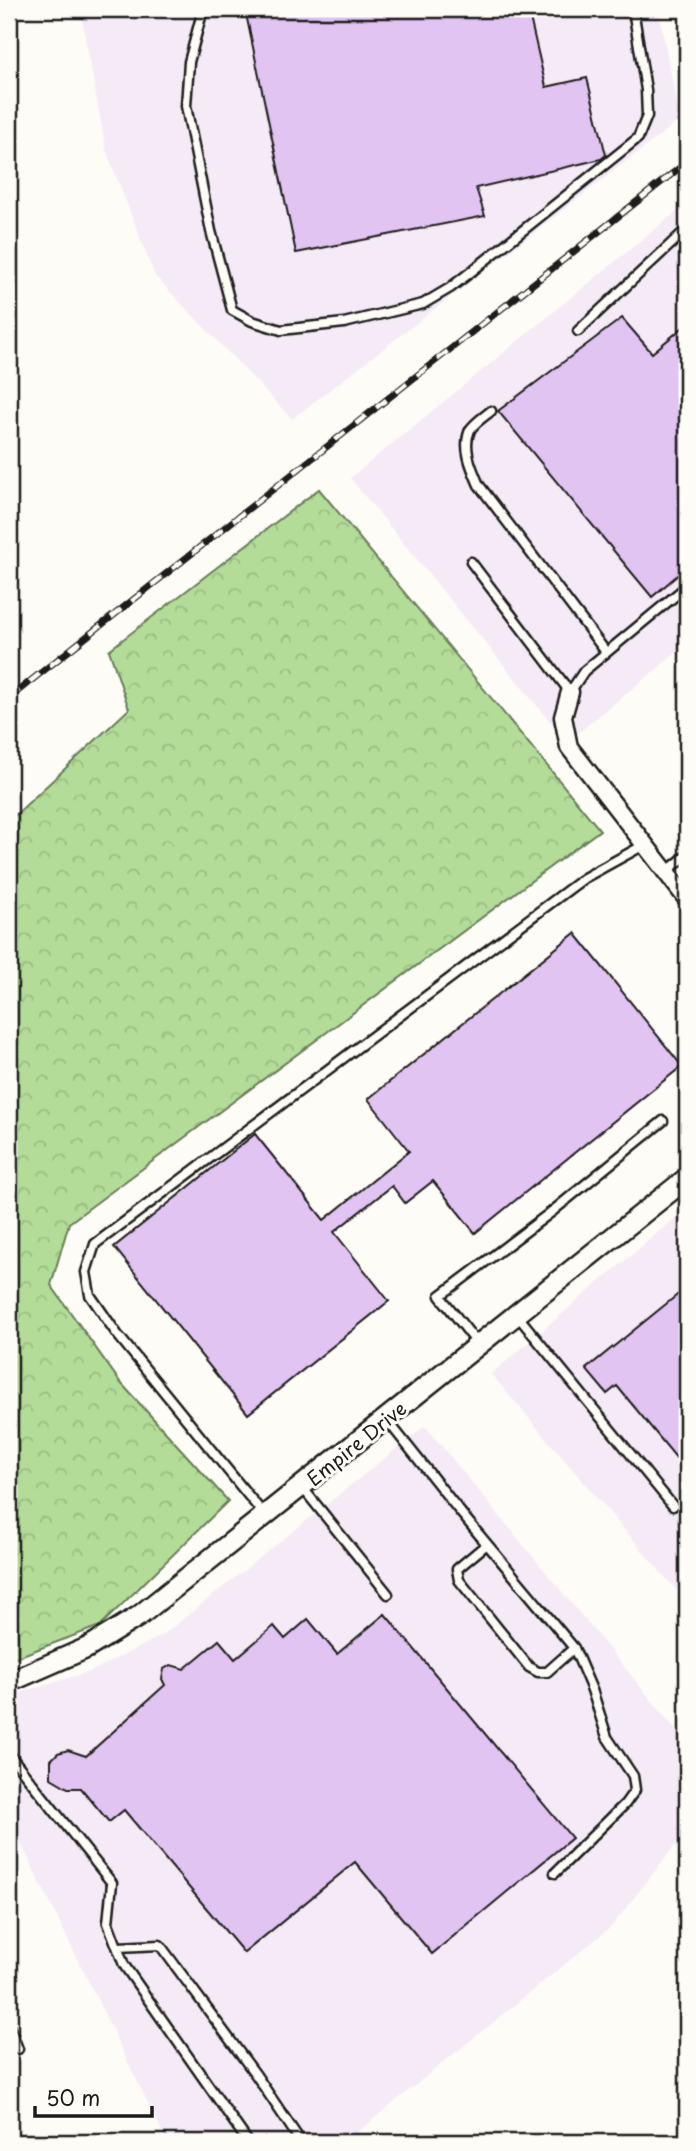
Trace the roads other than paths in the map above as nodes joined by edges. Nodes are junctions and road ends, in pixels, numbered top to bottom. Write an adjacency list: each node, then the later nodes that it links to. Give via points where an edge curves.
1 (203, 9): 2 (lane, via 189,62 186,106 212,231 232,310 281,330 344,323 423,304 450,288 638,138 647,116 646,90)
2 (633, 9)
3 (687, 229): 4 (lane)
4 (578, 331)
5 (491, 411): 8 (lane, via 471,430 467,446 479,485)
6 (471, 562): 9 (lane)
7 (687, 586): 8 (lane)
8 (606, 652): 9 (lane)
9 (569, 692): 10 (street, via 563,717 569,747)
10 (644, 845): 12 (street); 21 (lane, via 584,878 94,1244 86,1272 90,1295)
11 (687, 855): 12 (lane)
12 (666, 872): 13 (street)
13 (687, 899)
14 (663, 1121): 17 (lane, via 440,1296)
15 (687, 1178): 16 (street, Empire Drive)
16 (517, 1315): 17 (street, Empire Drive); 20 (lane)
17 (479, 1345): 18 (street, Empire Drive)
18 (387, 1419): 19 (street, Empire Drive); 22 (lane)
19 (302, 1487): 21 (street, Empire Drive); 23 (lane)
20 (673, 1506)
21 (265, 1516): 25 (street, Empire Drive, via 139,1616 51,1665)
22 (486, 1544): 24 (lane); 24 (lane, via 457,1569 459,1580 529,1667 547,1672)
23 (388, 1594)
24 (574, 1648): 27 (lane, via 607,1737 634,1776 635,1790)
25 (9, 1682)
26 (9, 1754): 28 (lane, via 112,1883 108,1923)
27 (555, 1873)
28 (118, 1947): 31 (lane, via 124,1965); 32 (lane, via 160,1945)
29 (9, 2026): 30 (lane)
30 (18, 2049)
31 (248, 2142)
32 (301, 2142)

